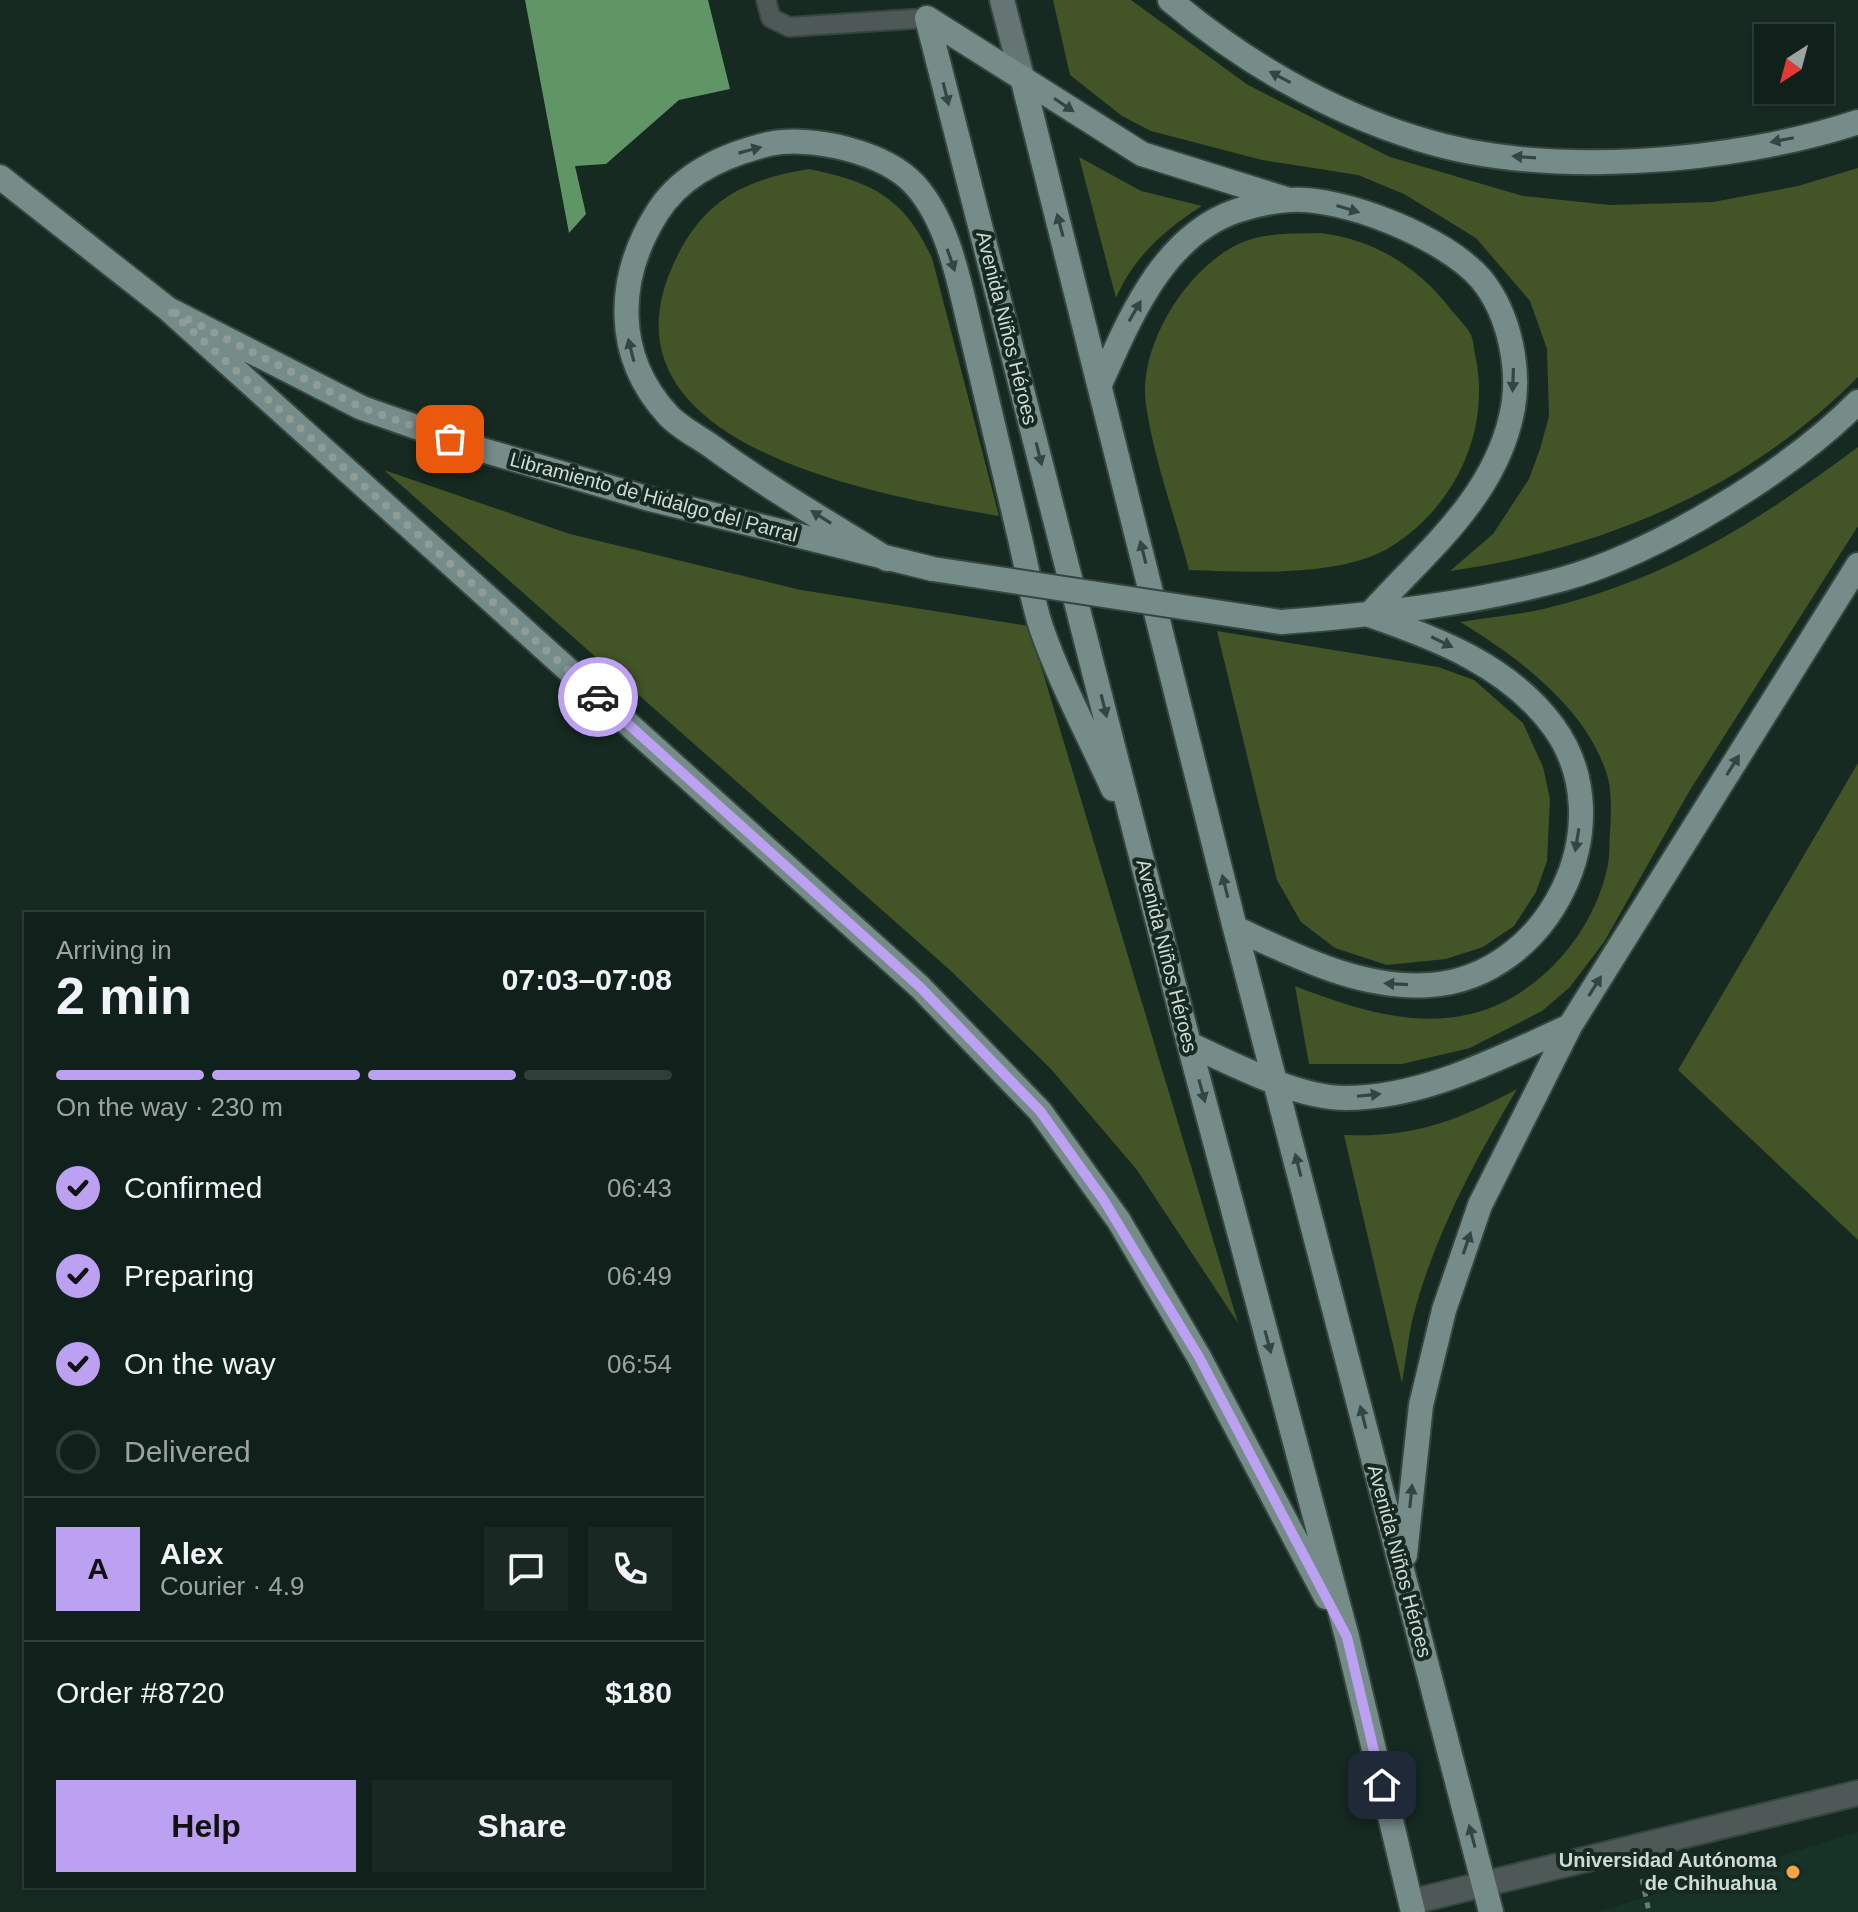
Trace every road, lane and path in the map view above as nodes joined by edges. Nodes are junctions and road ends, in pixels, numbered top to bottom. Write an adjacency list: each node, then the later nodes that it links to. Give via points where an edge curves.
1 (766, 0): 4 (lane, via 771,18 789,27)
2 (1002, 0): 5 (main road, Avenida Niños Héroes)
3 (1170, 0): 6 (main road, one-way to 3, via 1744,148 1656,159 1509,157 1420,140 1338,108 1265,69)
4 (924, 9): 5 (main road); 15 (main road, Avenida Niños Héroes, one-way to 15)
5 (1022, 77): 8 (main road, one-way to 8, via 1142,154); 10 (main road, Avenida Niños Héroes, one-way to 5)
6 (1858, 122)
7 (0, 177): 9 (main road, Libramiento de Hidalgo del Parral)
8 (1290, 200): 10 (main road, one-way to 8, via 1159,270 1194,236 1234,211); 14 (main road, one-way to 14, via 1380,218 1438,246 1481,279 1506,324 1514,367 1512,415 1486,484)
9 (168, 309): 12 (main road, Libramiento de Hidalgo del Parral, via 362,408 479,449); 21 (main road, via 920,987 1040,1111 1119,1221 1167,1302)
10 (1101, 382): 16 (main road, Avenida Niños Héroes, one-way to 10)
11 (1858, 402): 14 (main road, Libramiento de Hidalgo del Parral, via 1757,485 1655,541 1565,578)
12 (887, 559): 14 (main road, Libramiento de Hidalgo del Parral, bridge, via 1281,622); 15 (main road, one-way to 15, via 668,415 634,363 624,321 627,281 640,239 661,205 689,178 729,155 773,143 841,147 875,159 913,183 935,214 960,286 1041,626)
13 (1858, 565): 17 (main road, one-way to 13)
14 (1369, 615): 16 (main road, one-way to 16, via 1440,639 1504,680 1553,726 1570,755 1581,807 1571,876 1549,918 1517,953 1472,978 1430,986 1381,983 1339,972)
15 (1141, 853): 18 (main road, Avenida Niños Héroes)
16 (1235, 928): 19 (main road, Avenida Niños Héroes)
17 (1570, 1026): 19 (main road, one-way to 17, via 1342,1098 1398,1092 1458,1075); 20 (main road, one-way to 17, via 1421,1405 1444,1310 1480,1205)
18 (1189, 1044): 19 (main road); 21 (main road, Avenida Niños Héroes, one-way to 21)
19 (1277, 1083): 20 (main road, Avenida Niños Héroes, one-way to 19)
20 (1403, 1573): 23 (main road, Avenida Niños Héroes, one-way to 20)
21 (1347, 1637): 24 (main road, Avenida Niños Héroes)
22 (1858, 1793): 23 (street)
23 (1485, 1886): 24 (street); 25 (main road, Avenida Niños Héroes)
24 (1412, 1907)
25 (1491, 1912)

